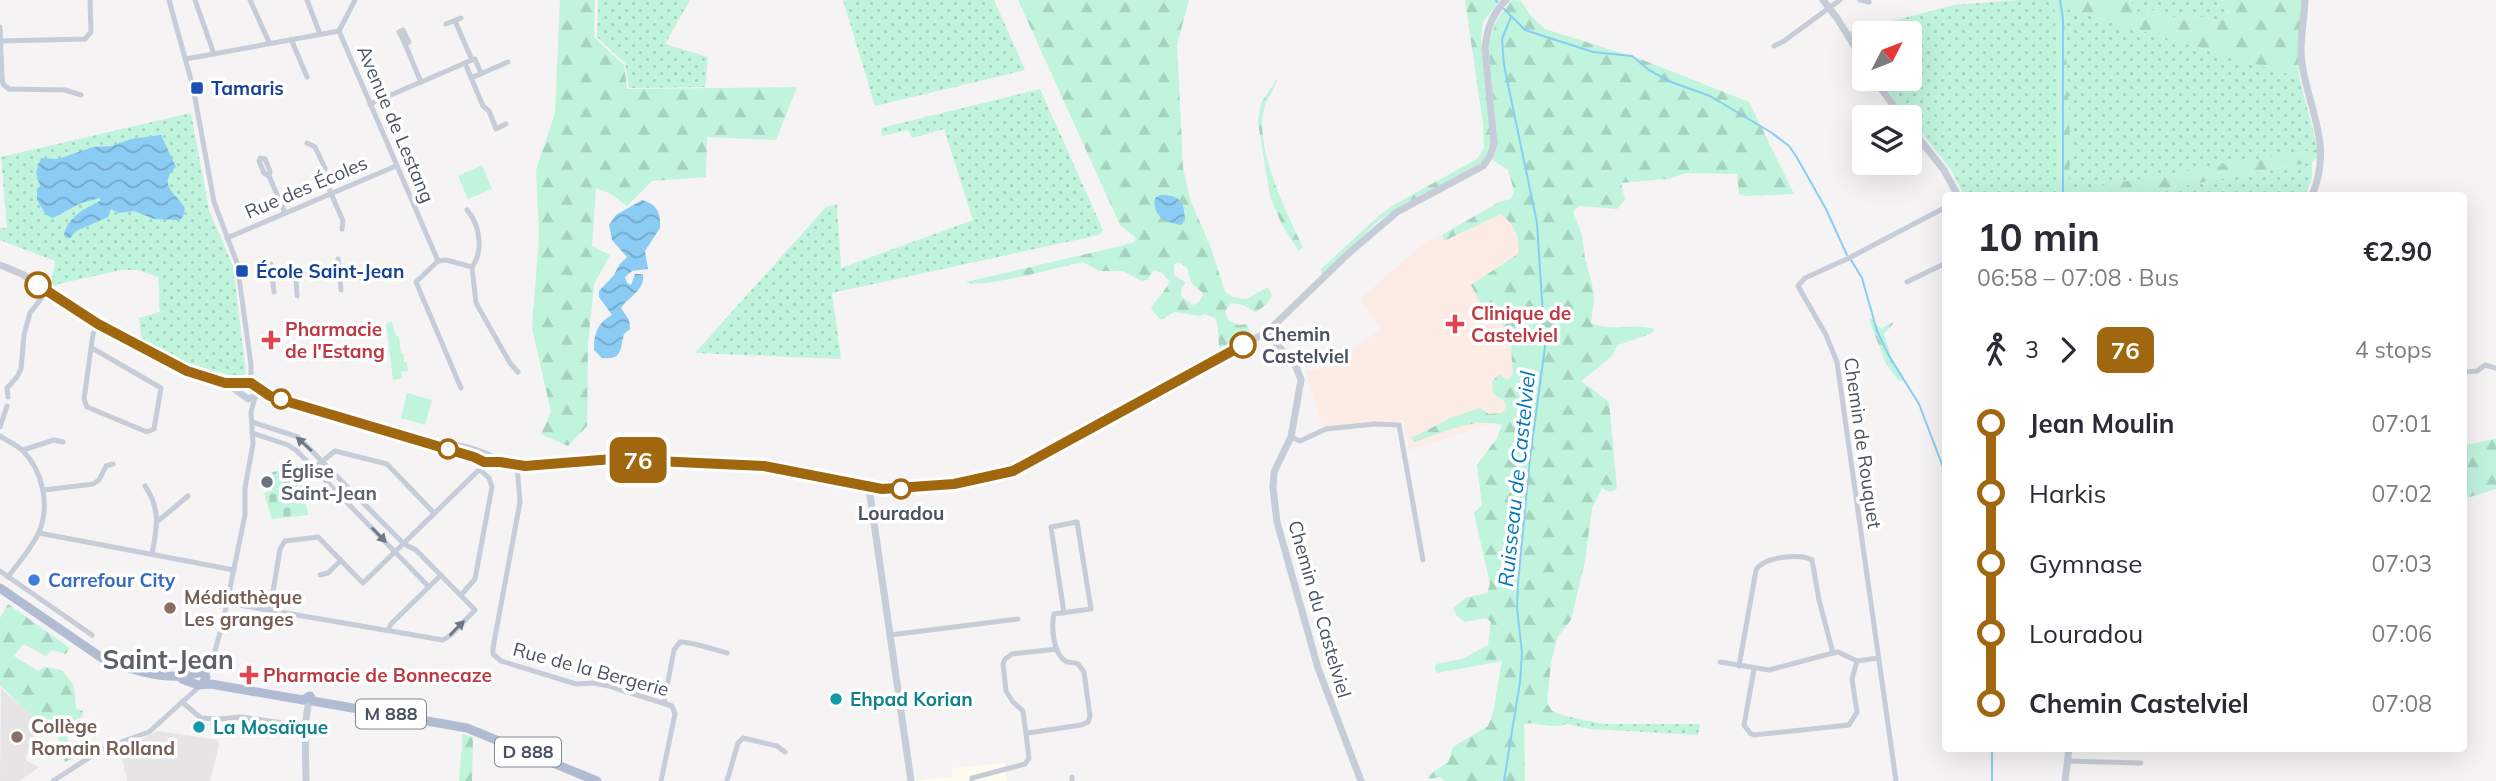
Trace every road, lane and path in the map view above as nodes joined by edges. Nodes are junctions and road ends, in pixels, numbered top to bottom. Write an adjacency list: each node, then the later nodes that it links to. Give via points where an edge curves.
1 (90, 0): 19 (street, via 91,32 85,39)
2 (169, 0): 25 (street)
3 (195, 0): 24 (street)
4 (250, 0): 20 (street)
5 (307, 0): 17 (street)
6 (355, 0): 16 (street, Avenue de Lestang)
7 (1823, 0): 13 (street)
8 (1840, 0): 13 (street)
9 (1860, 0): 11 (street)
10 (2305, 0): 42 (street, via 2302,69 2321,143 2321,167)
11 (1869, 2)
12 (1503, 3): 64 (street, via 1486,34 1494,135 1488,160 1478,170 1390,217)
13 (1830, 9): 21 (street); 23 (street)
14 (446, 24): 26 (street, via 458,19)
15 (0, 27): 19 (street)
16 (339, 31): 17 (street); 35 (street, Avenue de Lestang)
17 (320, 34): 18 (street)
18 (291, 39): 20 (street); 31 (street)
19 (1, 41): 30 (street)
20 (269, 42): 24 (street)
21 (1852, 43)
22 (405, 44): 33 (street)
23 (1774, 46)
24 (214, 54): 25 (street)
25 (186, 59): 48 (street, via 214,202)
26 (472, 60): 28 (street); 29 (street)
27 (508, 62): 29 (street)
28 (465, 64): 32 (street); 33 (street)
29 (481, 73): 32 (street)
30 (1, 77): 34 (street, via 9,89 65,90)
31 (307, 77)
32 (471, 78): 36 (street, via 496,129)
33 (421, 82): 35 (street)
34 (81, 95)
35 (370, 104): 39 (street, Avenue de Lestang)
36 (506, 124)
37 (1922, 142): 41 (street)
38 (307, 143): 43 (street, via 315,147)
39 (397, 166): 43 (street, Rue des Écoles); 50 (street, Avenue de Lestang)
40 (269, 176): 46 (street)
41 (1956, 192)
42 (2313, 192)
43 (331, 194): 46 (street, Rue des Écoles); 47 (street)
44 (1942, 209): 119 (street, Chemin de Rouquet, via 1805,278 1798,286 1836,362)
45 (467, 210): 54 (street, via 480,242)
46 (285, 213): 48 (street, Rue des Écoles)
47 (342, 229)
48 (228, 238): 70 (street, via 237,263)
49 (338, 259): 55 (street)
50 (438, 261): 54 (street); 71 (street, via 416,282)
51 (271, 264): 57 (street)
52 (1942, 264): 58 (street)
53 (0, 265): 60 (street)
54 (471, 267): 67 (street, via 476,303)
55 (340, 272): 56 (street); 59 (street)
56 (296, 276): 57 (street); 62 (street)
57 (273, 278): 61 (street)
58 (1907, 282)
59 (341, 290)
60 (47, 291): 63 (street); 74 (street, via 30,313 20,369 7,388)
61 (274, 292)
62 (297, 296)
63 (98, 324): 65 (street); 69 (street, via 187,371)
64 (1267, 332): 82 (street, Chemin du Castelviel, via 1300,373); 91 (street, via 1013,471 934,487)
65 (92, 348): 65 (street, via 84,399 87,407 147,432 154,429 161,388)
66 (2496, 368): 68 (street, via 2485,365)
67 (518, 372)
68 (2467, 372)
69 (225, 383): 70 (street); 72 (street)
70 (251, 385): 72 (street); 73 (street); 75 (street)
71 (461, 388)
72 (243, 395): 75 (street); 77 (street)
73 (270, 396): 75 (street); 85 (street)
74 (8, 397)
75 (255, 397): 77 (street)
76 (7, 406): 79 (street)
77 (251, 412): 78 (street)
78 (252, 422): 80 (street); 86 (street, one-way to 78, via 298,437)
79 (0, 427)
80 (252, 433): 89 (street, via 293,447); 102 (street, via 245,514)
81 (0, 436): 84 (street)
82 (1291, 437): 101 (street, via 1300,441 1326,429 1399,425); 144 (street, Chemin du Castelviel, via 1274,472 1277,522 1318,668)
83 (64, 442): 84 (street, via 54,440)
84 (23, 450): 92 (street)
85 (484, 460): 88 (street); 94 (street); 108 (street, via 492,487 475,579)
86 (322, 461): 89 (street); 94 (street, via 339,451 383,462); 97 (street)
87 (113, 464): 92 (street, via 106,466 93,484)
88 (516, 466): 91 (street, via 613,459 764,466); 128 (street, Rue de la Bergerie, via 520,502 493,654 500,661 576,684 609,686)
89 (314, 468): 98 (street, one-way to 98)
90 (145, 486): 95 (street)
91 (869, 488): 115 (street)
92 (44, 490): 96 (street)
93 (188, 496): 95 (street)
94 (434, 513): 97 (street)
95 (158, 521): 99 (street)
96 (39, 533): 99 (street); 105 (street)
97 (404, 544): 98 (street); 104 (street)
98 (395, 552): 100 (street, via 363,583); 106 (street)
99 (152, 554): 102 (street)
100 (341, 560): 103 (street); 110 (street, via 318,537 285,541)
101 (1423, 560)
102 (234, 570): 109 (street)
103 (320, 575)
104 (441, 575): 106 (street); 108 (street)
105 (5, 576): 107 (street); 114 (street)
106 (429, 587): 113 (street)
107 (3, 590): 124 (main road, M 888, via 102,658 131,669)
108 (461, 595): 113 (street, one-way to 108, via 446,640 475,610)
109 (227, 603): 110 (street); 124 (street, via 214,656)
110 (270, 610): 113 (street)
111 (1064, 613): 111 (street, via 1091,609 1077,522 1051,527); 116 (street, via 1054,614 1052,622)
112 (1018, 620): 115 (street)
113 (388, 631)
114 (92, 635)
115 (890, 635): 143 (street)
116 (1057, 649): 131 (street, via 1008,655 1003,664 1006,691 1023,711); 131 (street, via 1063,660 1082,667 1088,722)
117 (727, 653): 128 (street, via 680,642 674,650)
118 (1833, 653): 120 (street); 122 (street, via 1812,560 1804,556 1769,559 1756,570); 123 (street, via 1769,670)
119 (1878, 658): 120 (street); 145 (street, Chemin de Rouquet)
120 (1857, 660): 123 (street, via 1852,679 1857,712 1850,725 1754,735 1744,725)
121 (1720, 662): 122 (street)
122 (1740, 666): 123 (street)
123 (1754, 668)
124 (200, 679): 125 (main road, M 888); 125 (main road, M 888); 126 (street)
125 (268, 693): 127 (main road, M 888)
126 (182, 702): 129 (street, via 201,718 241,717); 138 (street, via 149,732 104,748)
127 (308, 702): 129 (street); 130 (main road, M 888)
128 (664, 702): 141 (street, Rue de la Bergerie, via 675,714)
129 (305, 726): 139 (street)
130 (467, 728): 136 (main road, D 888)
131 (1028, 733): 137 (street, via 1030,758 1025,764)
132 (785, 752): 142 (street, via 743,738)
133 (2068, 752): 134 (street)
134 (2067, 761): 135 (street); 146 (street)
135 (2141, 763)
136 (593, 779): 140 (main road, D 888)
137 (972, 780)
138 (53, 781)
139 (306, 781)
140 (603, 781)
141 (661, 781)
142 (727, 781)
143 (911, 781)
144 (1361, 781)
145 (1896, 781)
146 (2066, 781)

